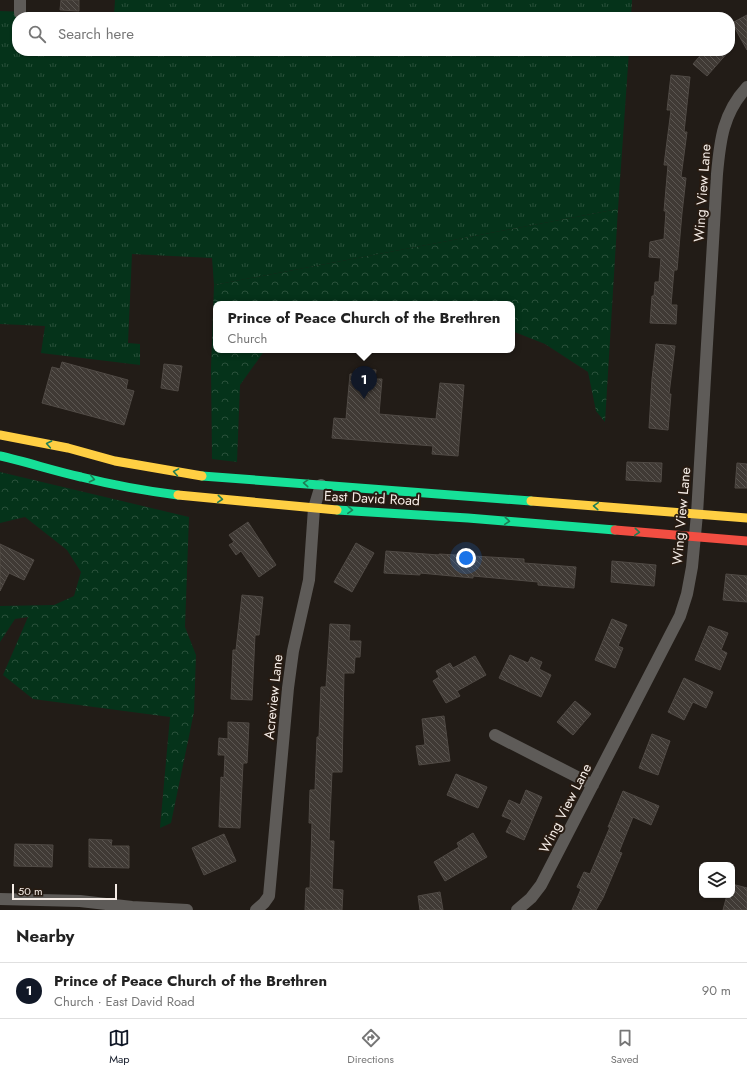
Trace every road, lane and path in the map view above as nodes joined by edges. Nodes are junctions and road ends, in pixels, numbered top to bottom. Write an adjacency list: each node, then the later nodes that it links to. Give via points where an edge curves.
1 (20, 0): 2 (street)
2 (20, 12)
3 (747, 87): 11 (street, Wing View Lane, via 733,105 720,139)
4 (0, 435): 6 (street, East David Road, one-way to 4, via 115,461 68,448)
5 (0, 456): 10 (street, East David Road, one-way to 10, via 147,491)
6 (221, 477): 7 (street, East David Road, one-way to 6); 8 (street, via 246,487)
7 (320, 485): 10 (street, Acreview Lane); 11 (street, East David Road, one-way to 7)
8 (289, 491)
9 (303, 498): 10 (street)
10 (314, 508): 13 (street, East David Road, one-way to 13); 19 (street, Acreview Lane, via 309,580 293,650 288,688 269,896)
11 (697, 514): 12 (street, East David Road); 13 (street, Wing View Lane)
12 (747, 518)
13 (694, 537): 14 (street, East David Road); 16 (street, Wing View Lane, via 689,587 680,616)
14 (747, 541)
15 (495, 735): 16 (street)
16 (593, 785): 20 (street, Wing View Lane, via 541,885)
17 (0, 899): 18 (street, via 80,901)
18 (187, 910)
19 (256, 910)
20 (517, 910)

